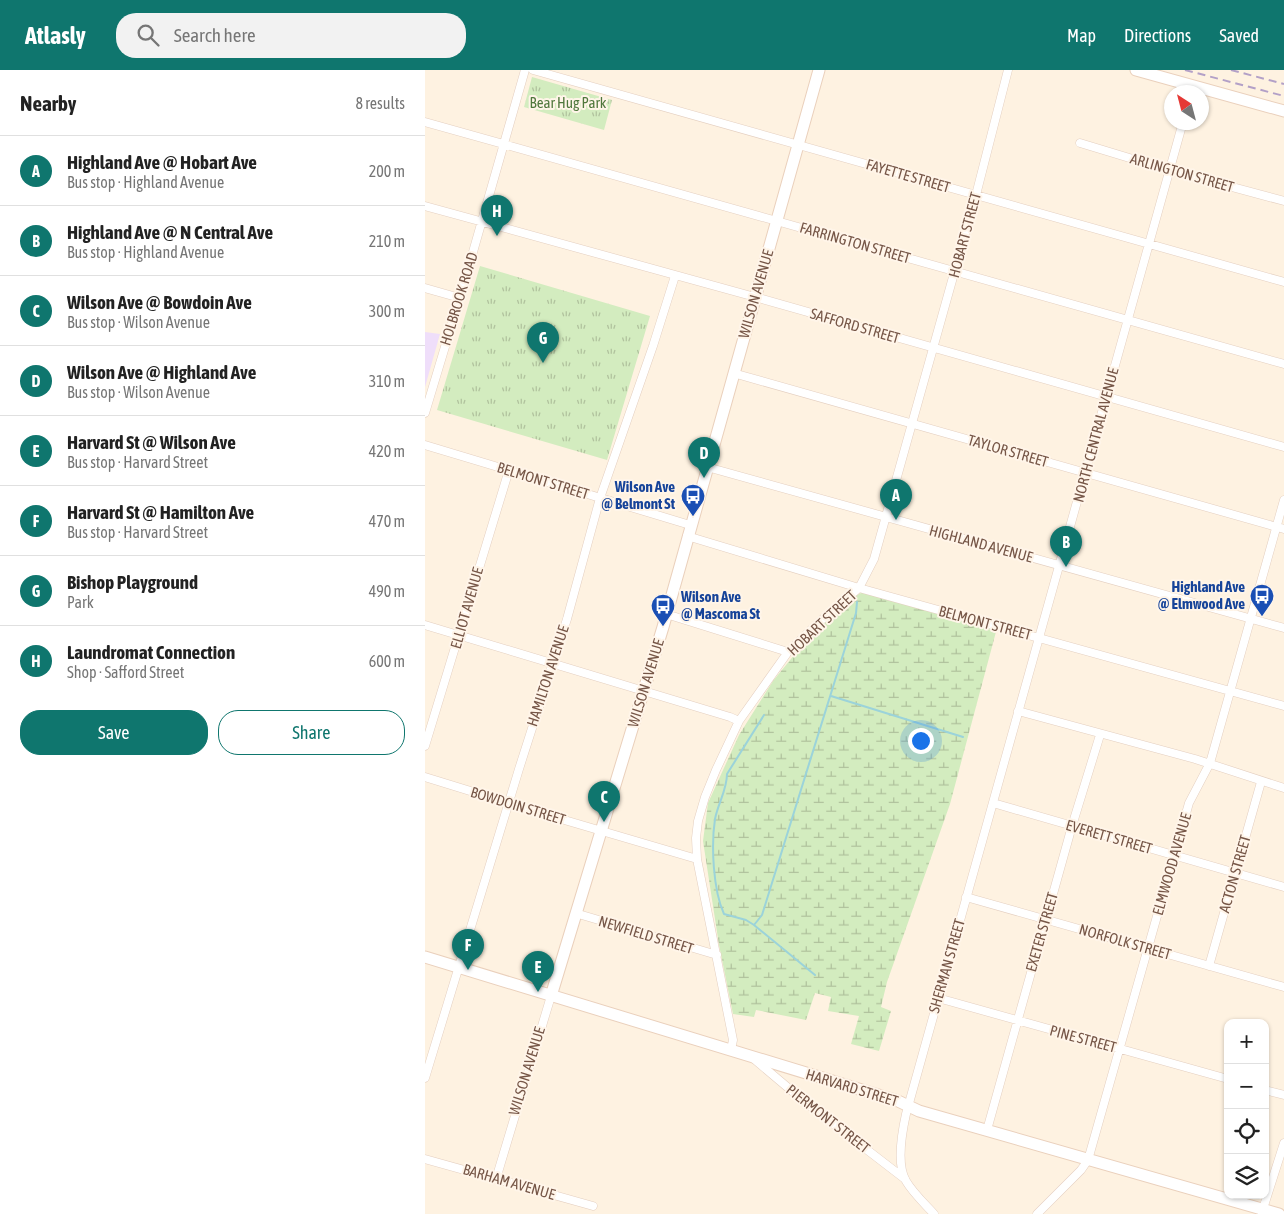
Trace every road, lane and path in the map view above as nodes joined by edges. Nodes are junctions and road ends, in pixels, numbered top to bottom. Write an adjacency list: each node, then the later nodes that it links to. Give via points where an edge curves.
1 (525, 70): 12 (street, HOLBROOK ROAD)
2 (533, 70): 13 (street, FAYETTE STREET)
3 (819, 70): 13 (street, WILSON AVENUE)
4 (1008, 70): 15 (street, HOBART STREET)
5 (1136, 70): 6 (street)
6 (1180, 85)
7 (1209, 93): 8 (street)
8 (1284, 111)
9 (425, 122): 12 (street, FARRINGTON STREET)
10 (1181, 130): 14 (street, NORTH CENTRAL AVENUE)
11 (1080, 143): 14 (street, ARLINGTON STREET)
12 (503, 144): 18 (street, FARRINGTON STREET); 19 (street, HOLBROOK ROAD)
13 (797, 144): 15 (street, FAYETTE STREET); 18 (street, WILSON AVENUE)
14 (1169, 170): 16 (street, ARLINGTON STREET); 20 (street, NORTH CENTRAL AVENUE)
15 (976, 195): 20 (street, FAYETTE STREET); 21 (street, HOBART STREET)
16 (1284, 201)
17 (425, 206): 19 (street, SAFFORD STREET)
18 (777, 220): 21 (street, FARRINGTON STREET); 25 (street, WILSON AVENUE)
19 (482, 222): 22 (street, SAFFORD STREET); 26 (street, HOLBROOK ROAD)
20 (1149, 244): 23 (street, FAYETTE STREET); 27 (street, NORTH CENTRAL AVENUE)
21 (955, 271): 27 (street, FARRINGTON STREET); 28 (street, HOBART STREET)
22 (675, 276): 25 (street, SAFFORD STREET); 39 (street, HAMILTON AVENUE)
23 (1284, 282)
24 (425, 288): 26 (street)
25 (755, 297): 28 (street, SAFFORD STREET); 30 (street, WILSON AVENUE)
26 (460, 298): 32 (street, HOLBROOK ROAD)
27 (1128, 320): 29 (street, FARRINGTON STREET); 31 (street, NORTH CENTRAL AVENUE)
28 (933, 349): 31 (street, SAFFORD STREET); 33 (street, HOBART STREET)
29 (1284, 364)
30 (733, 374): 33 (street, TAYLOR STREET); 36 (street, WILSON AVENUE)
31 (1106, 397): 35 (street, SAFFORD STREET); 38 (street, NORTH CENTRAL AVENUE)
32 (425, 413)
33 (911, 424): 38 (street, TAYLOR STREET); 41 (street, HOBART STREET)
34 (425, 445): 37 (street, BELMONT STREET)
35 (1284, 447)
36 (707, 467): 41 (street, HIGHLAND AVENUE); 43 (street, WILSON AVENUE)
37 (509, 470): 39 (street, BELMONT STREET); 50 (street, ELLIOT AVENUE)
38 (1085, 473): 42 (street, TAYLOR STREET); 44 (street, NORTH CENTRAL AVENUE)
39 (600, 498): 43 (street, BELMONT STREET); 53 (street, HAMILTON AVENUE, via 567,619)
40 (1284, 500): 42 (street, ELMWOOD AVENUE)
41 (886, 518): 44 (street, HIGHLAND AVENUE); 45 (street, HOBART STREET, via 874,559)
42 (1280, 528): 47 (street, ELMWOOD AVENUE)
43 (689, 531): 45 (street, BELMONT STREET); 46 (street, WILSON AVENUE)
44 (1059, 565): 47 (street, HIGHLAND AVENUE); 51 (street, NORTH CENTRAL AVENUE)
45 (859, 588): 51 (street, BELMONT STREET); 52 (street, HOBART STREET, via 818,622)
46 (666, 614): 52 (street); 54 (street, WILSON AVENUE)
47 (1251, 619): 49 (street, HIGHLAND AVENUE); 55 (street, ELMWOOD AVENUE)
48 (425, 625): 50 (street)
49 (1284, 628)
50 (459, 635): 53 (street); 60 (street, ELLIOT AVENUE)
51 (1039, 638): 55 (street, BELMONT STREET); 57 (street, NORTH CENTRAL AVENUE)
52 (789, 652): 58 (street, HOBART STREET)
53 (551, 663): 54 (street); 65 (street, HAMILTON AVENUE)
54 (643, 691): 58 (street); 68 (street, WILSON AVENUE)
55 (1230, 691): 56 (street, BELMONT STREET); 61 (street, ELMWOOD AVENUE)
56 (1284, 706)
57 (1018, 712): 59 (street); 66 (street, SHERMAN STREET)
58 (739, 722): 70 (street, HOBART STREET, via 705,797 698,821)
59 (1100, 734): 61 (street); 67 (street, EXETER STREET)
60 (425, 746)
61 (1210, 764): 63 (street); 69 (street, ELMWOOD AVENUE, via 1189,803)
62 (425, 777): 65 (street, BOWDOIN STREET)
63 (1261, 782): 64 (street); 71 (street, ACTON STREET)
64 (1284, 788)
65 (509, 803): 68 (street, BOWDOIN STREET); 80 (street, HAMILTON AVENUE)
66 (993, 803): 67 (street, EVERETT STREET); 73 (street, SHERMAN STREET)
67 (1072, 826): 69 (street, EVERETT STREET); 75 (street, EXETER STREET)
68 (602, 831): 70 (street, BOWDOIN STREET); 74 (street, WILSON AVENUE)
69 (1174, 855): 71 (street, EVERETT STREET); 76 (street, ELMWOOD AVENUE)
70 (697, 859): 77 (street, HOBART STREET)
71 (1235, 873): 72 (street, EVERETT STREET); 79 (street, ACTON STREET)
72 (1284, 887)
73 (966, 897): 75 (street, NORFOLK STREET); 83 (street, SHERMAN STREET)
74 (575, 914): 77 (street, NEWFIELD STREET); 82 (street, WILSON AVENUE)
75 (1046, 920): 76 (street, NORFOLK STREET); 84 (street, EXETER STREET)
76 (1149, 948): 79 (street, NORFOLK STREET); 85 (street, ELMWOOD AVENUE)
77 (717, 955): 86 (street, HOBART STREET, via 733,1040)
78 (425, 957): 80 (street, HARVARD STREET)
79 (1209, 966): 81 (street, NORFOLK STREET)
80 (459, 967): 82 (street, HARVARD STREET); 88 (street, HAMILTON AVENUE)
81 (1284, 987)
82 (551, 996): 86 (street, HARVARD STREET); 97 (street, WILSON AVENUE)
83 (938, 998): 84 (street, PINE STREET); 92 (street, SHERMAN STREET)
84 (1018, 1021): 85 (street, PINE STREET); 93 (street, EXETER STREET)
85 (1120, 1048): 89 (street, PINE STREET); 96 (street, ELMWOOD AVENUE)
86 (731, 1050): 87 (street, HARVARD STREET)
87 (753, 1057): 92 (street, HARVARD STREET); 98 (street, PIERMONT STREET, via 805,1102)
88 (425, 1078)
89 (1224, 1078)
90 (1269, 1091): 91 (street)
91 (1284, 1095)
92 (908, 1106): 93 (street, HARVARD STREET); 98 (street, SHERMAN STREET, via 901,1135)
93 (987, 1130): 96 (street, HARVARD STREET)
94 (1284, 1143): 100 (street)
95 (425, 1159): 97 (street, BARHAM AVENUE)
96 (1088, 1160): 100 (street, HARVARD STREET); 102 (street, ELMWOOD AVENUE)
97 (496, 1178): 99 (street, BARHAM AVENUE)
98 (905, 1179): 101 (street)
99 (593, 1206)
100 (1263, 1212): 103 (street, HARVARD STREET)
101 (934, 1214)
102 (1037, 1214)
103 (1279, 1214)

